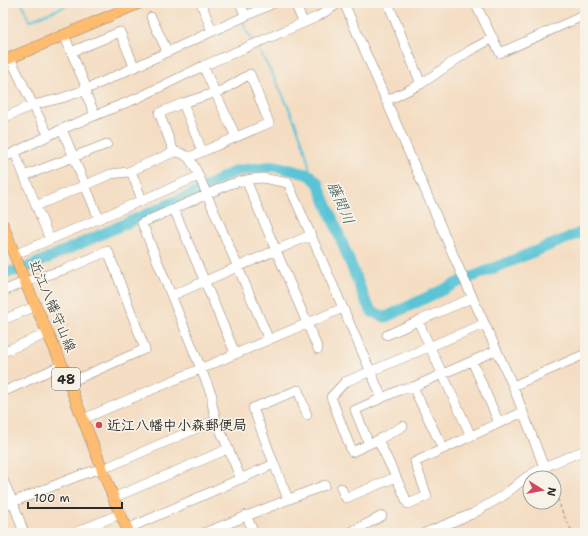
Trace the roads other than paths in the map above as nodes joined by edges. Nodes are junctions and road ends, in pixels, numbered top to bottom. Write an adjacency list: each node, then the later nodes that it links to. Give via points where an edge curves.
1 (140, 3): 15 (main road)
2 (201, 3): 14 (street)
3 (240, 3): 11 (street)
4 (274, 3): 11 (street)
5 (339, 3): 13 (street, via 317,17)
6 (344, 3): 25 (street)
7 (388, 3): 22 (street)
8 (475, 3): 16 (street)
9 (296, 4): 13 (street)
10 (585, 15): 16 (street, via 500,53)
11 (245, 16): 14 (street)
12 (151, 17): 17 (street)
13 (302, 22): 21 (street)
14 (212, 31): 17 (street)
15 (64, 35): 18 (street); 19 (main road)
16 (493, 38): 22 (street)
17 (167, 51): 20 (street)
18 (71, 52): 20 (street, via 120,32); 23 (street)
19 (6, 59): 27 (street)
20 (134, 66): 23 (street)
21 (203, 66): 24 (street); 28 (street)
22 (421, 84): 25 (street)
23 (87, 89): 27 (street); 28 (street, via 87,96)
24 (214, 92): 26 (street); 32 (street); 32 (street, via 223,90 250,74 269,123)
25 (386, 101): 60 (street)
26 (183, 103): 34 (street, via 159,113); 35 (street)
27 (33, 105): 29 (street); 31 (street)
28 (95, 115): 30 (street)
29 (3, 118)
30 (62, 129): 31 (street); 37 (street)
31 (49, 136): 36 (street)
32 (236, 137): 35 (street)
33 (107, 144): 37 (street)
34 (174, 152): 38 (street); 40 (street)
35 (202, 152): 38 (street)
36 (15, 153): 39 (street); 41 (street)
37 (74, 156): 41 (street); 44 (street)
38 (190, 157): 42 (street)
39 (3, 158)
40 (131, 171): 44 (street, via 111,174); 46 (street)
41 (24, 176): 47 (street)
42 (199, 176): 45 (street); 46 (street)
43 (246, 180): 45 (street, via 230,184); 51 (street, via 263,178 288,183); 53 (street)
44 (86, 186): 47 (street); 49 (street)
45 (207, 195): 48 (street); 55 (street)
46 (142, 200): 49 (street)
47 (36, 206): 52 (street)
48 (174, 209): 57 (street); 59 (street, via 142,222)
49 (99, 219): 52 (street)
50 (3, 225): 54 (main road, 近江八幡守山線 / 48)
51 (311, 236): 53 (street); 62 (street)
52 (50, 240): 54 (street)
53 (276, 250): 55 (street); 65 (street)
54 (14, 255): 56 (main road, 近江八幡守山線 / 48)
55 (239, 266): 57 (street); 69 (street)
56 (25, 282): 58 (street); 61 (main road, 近江八幡守山線 / 48); 81 (street, via 66,270 108,251 145,349)
57 (204, 282): 59 (street); 74 (street)
58 (3, 291)
59 (173, 295): 78 (street)
60 (471, 296): 64 (street); 66 (street)
61 (36, 306): 63 (street); 67 (main road, 近江八幡守山線 / 48)
62 (343, 308): 65 (street); 79 (street)
63 (3, 320)
64 (418, 321): 68 (street); 70 (street)
65 (307, 324): 69 (street); 71 (street)
66 (484, 324): 70 (street); 72 (street)
67 (48, 333): 73 (street); 77 (main road, 近江八幡守山線 / 48)
68 (387, 335)
69 (269, 340): 74 (street)
70 (431, 347): 79 (street); 80 (street)
71 (318, 349)
72 (497, 350): 76 (street); 82 (street)
73 (3, 352)
74 (235, 353): 78 (street)
75 (585, 354): 82 (street)
76 (472, 361): 80 (street); 90 (street)
77 (62, 365): 81 (main road, 近江八幡守山線 / 48); 84 (street)
78 (201, 367): 88 (street); 89 (street, via 212,396)
79 (370, 372): 85 (street); 94 (street, via 345,382 331,397 352,452)
80 (444, 374): 83 (street); 92 (street)
81 (68, 383): 88 (main road, 近江八幡守山線 / 48)
82 (513, 386): 86 (street)
83 (413, 387): 85 (street); 96 (street)
84 (3, 392)
85 (382, 398): 94 (street, via 355,410)
86 (523, 412): 90 (street); 99 (street)
87 (307, 414): 98 (street, via 298,390 253,408)
88 (83, 419): 100 (main road, 近江八幡守山線 / 48)
89 (216, 420): 95 (street); 100 (street)
90 (499, 423): 92 (street)
91 (403, 426): 93 (street)
92 (471, 436): 96 (street)
93 (378, 440): 94 (street); 101 (street)
94 (369, 444)
95 (228, 449): 102 (street); 106 (street)
96 (443, 449): 101 (street, via 415,462 427,496 408,504)
97 (585, 450): 99 (street)
98 (274, 464): 102 (street); 107 (street)
99 (544, 467): 119 (street, via 472,514)
100 (102, 468): 106 (main road, 近江八幡守山線 / 48); 108 (street)
101 (396, 477): 105 (street, via 346,498)
102 (241, 479): 113 (street)
103 (3, 480): 108 (street)
104 (326, 484): 107 (street)
105 (341, 488)
106 (114, 498): 110 (main road, 近江八幡守山線 / 48)
107 (288, 499): 111 (street)
108 (13, 502): 109 (street); 115 (street)
109 (3, 506)
110 (120, 514): 113 (main road, 近江八幡守山線 / 48); 116 (street)
111 (246, 515): 117 (street); 118 (street)
112 (382, 516): 114 (street)
113 (128, 531)
114 (353, 532)
115 (24, 533)
116 (74, 533)
117 (204, 533)
118 (254, 533)
119 (425, 533)

